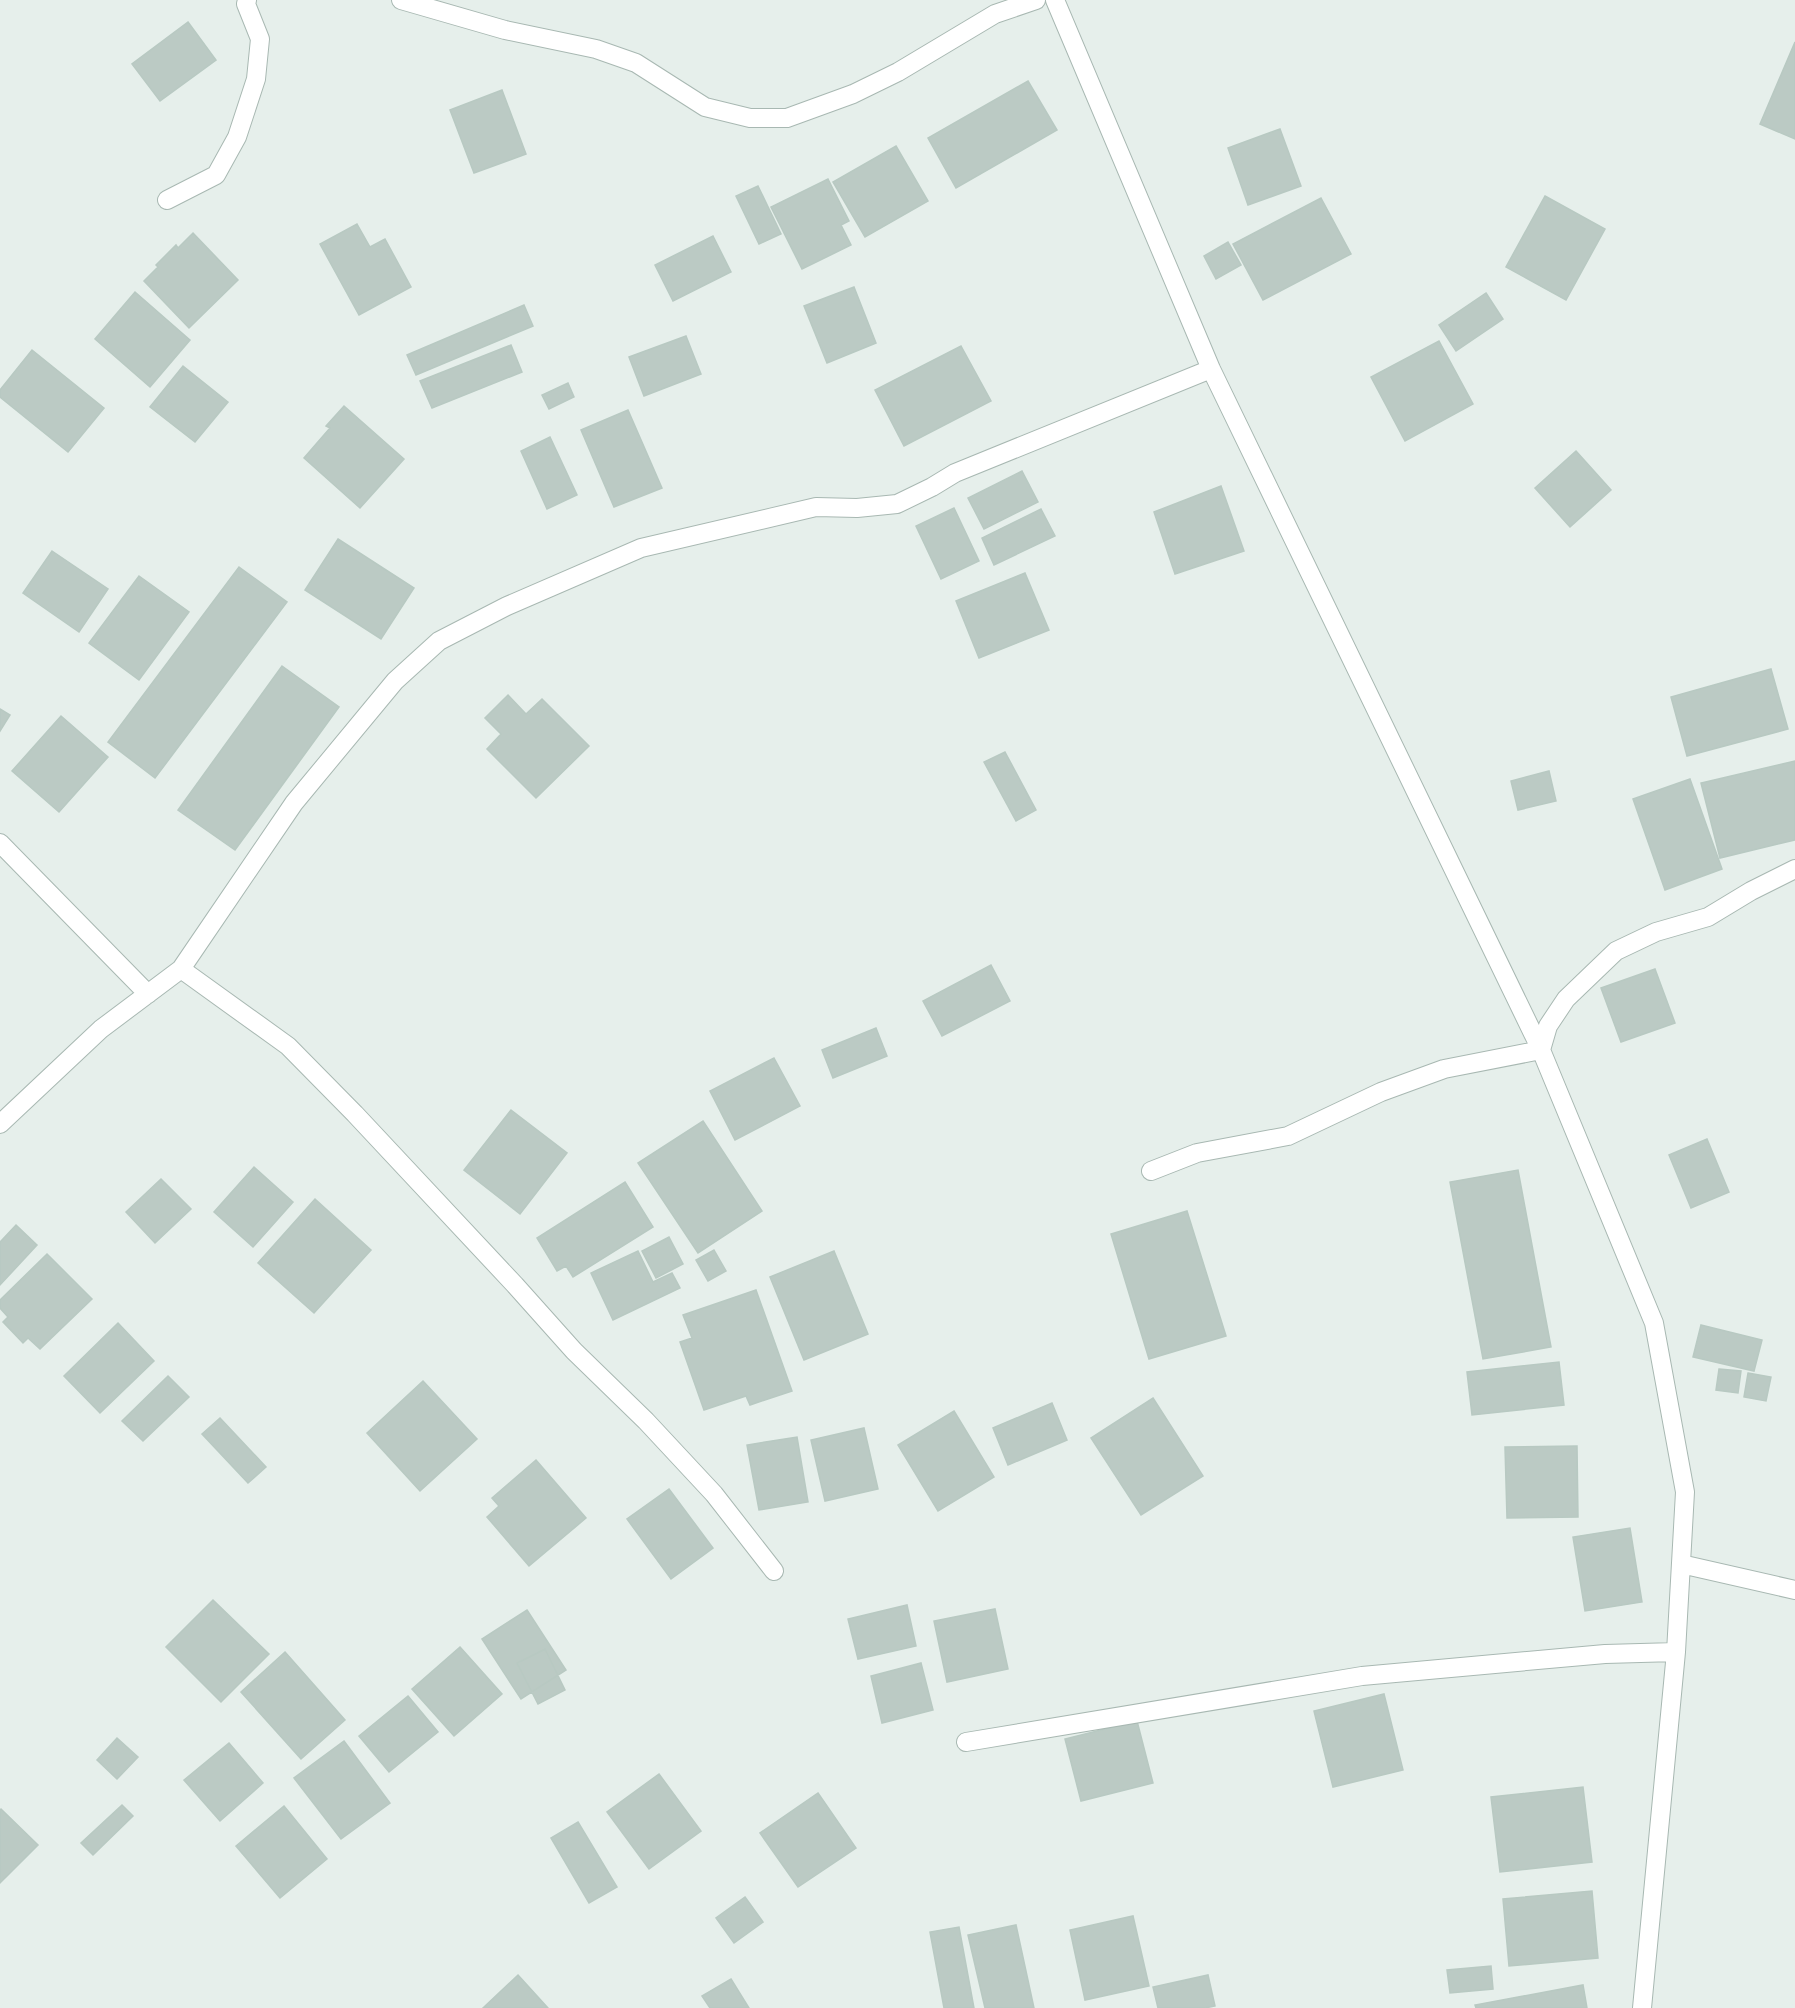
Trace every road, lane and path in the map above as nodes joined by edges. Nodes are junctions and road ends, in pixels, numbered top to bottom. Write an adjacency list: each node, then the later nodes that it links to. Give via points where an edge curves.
1 (247, 0): 5 (street, via 260,39 256,79 237,137 216,175)
2 (401, 0): 3 (street, via 505,30 596,49 636,63 705,107 750,118 787,118 853,94 898,72 994,14)
3 (1036, 0)
4 (1055, 0): 6 (street)
5 (166, 200)
6 (1211, 369): 9 (street, via 955,473 897,504 816,507 641,548 507,606 438,641 394,681 294,803); 11 (street)
7 (0, 843): 10 (street)
8 (1795, 869): 11 (street, via 1708,917 1656,932 1616,951 1566,999 1548,1026)
9 (181, 969): 10 (street); 15 (street, via 288,1046 355,1114 574,1352 714,1494)
10 (148, 994): 12 (street, via 101,1029)
11 (1541, 1050): 13 (street, via 1444,1069 1381,1092 1288,1136 1197,1153); 14 (street, via 1653,1323 1685,1492)
12 (0, 1124)
13 (1151, 1171)
14 (1681, 1564): 16 (street); 17 (street)
15 (774, 1571)
16 (1795, 1590)
17 (1676, 1652): 18 (street, via 1605,1654 1362,1676); 19 (street)
18 (966, 1743)
19 (1642, 2008)

